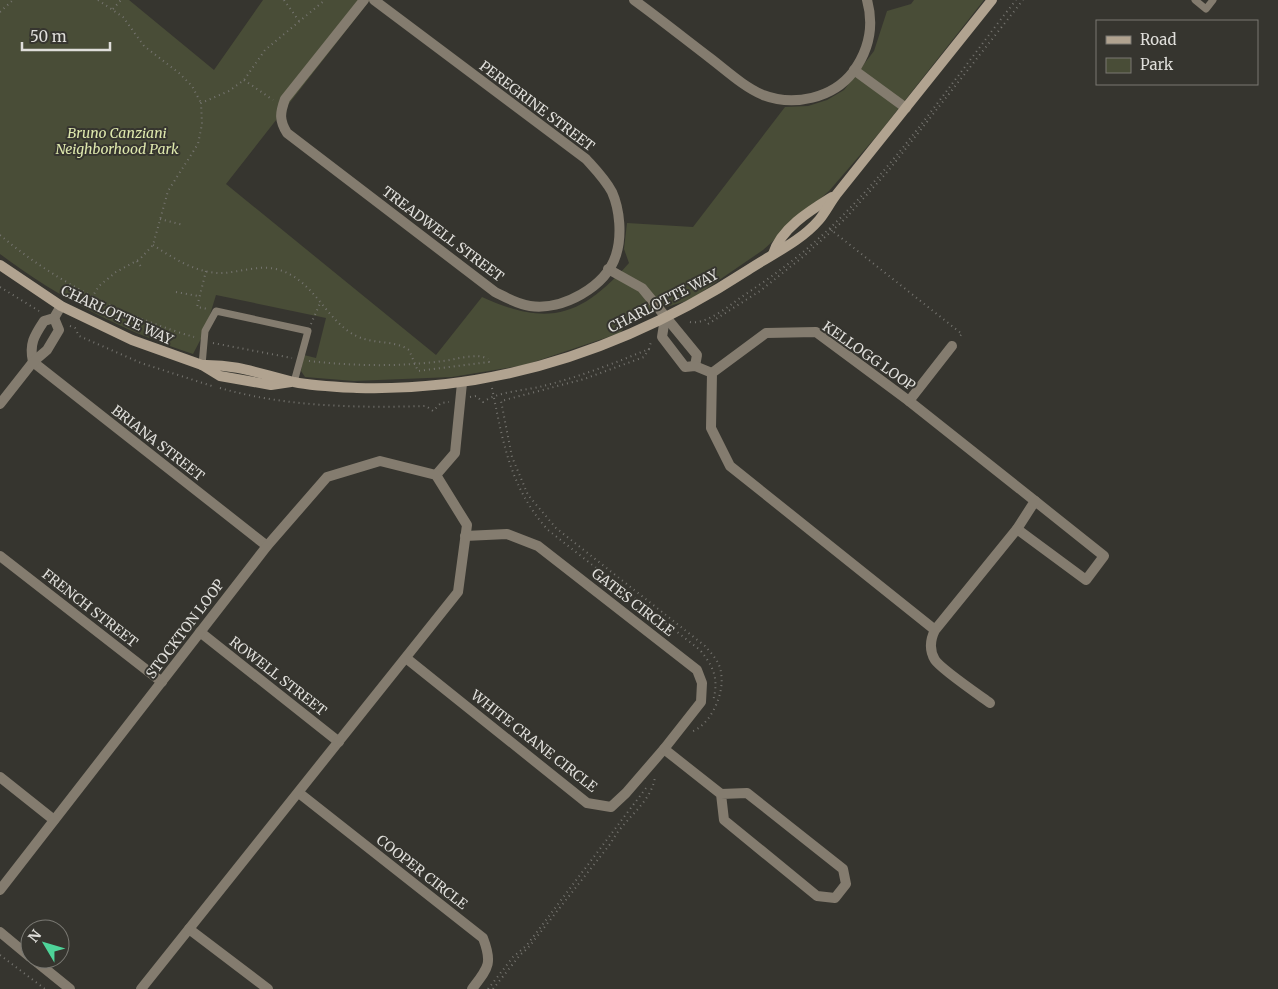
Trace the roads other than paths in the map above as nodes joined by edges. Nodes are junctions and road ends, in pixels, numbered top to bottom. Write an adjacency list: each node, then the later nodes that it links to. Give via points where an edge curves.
1 (364, 0): 13 (street, TREADWELL STREET, via 285,99 281,110 282,124 287,133 495,292 515,303 551,306 568,301 593,287)
2 (374, 0): 13 (street, PEREGRINE STREET, via 586,160 602,176 619,214 616,256)
3 (634, 0): 8 (street, via 743,84 764,95 799,101 832,90)
4 (867, 0): 8 (street, via 871,14 870,32 865,52)
5 (992, 0): 9 (street, CHARLOTTE WAY)
6 (1195, 0): 7 (lane, via 1206,9)
7 (1213, 0)
8 (854, 70): 9 (street)
9 (906, 108): 10 (street, CHARLOTTE WAY)
10 (836, 195): 11 (street, CHARLOTTE WAY, via 819,220 795,242); 11 (street, CHARLOTTE WAY, via 806,214 776,244)
11 (773, 254): 16 (street, CHARLOTTE WAY)
12 (0, 266): 14 (street, CHARLOTTE WAY)
13 (608, 269): 16 (street, via 642,288)
14 (61, 306): 15 (street); 19 (street, CHARLOTTE WAY, via 132,340)
15 (54, 318): 18 (street, via 44,321 32,339); 18 (street, via 59,330 47,350)
16 (665, 318): 20 (street, via 697,355); 20 (street, via 662,337 684,367); 23 (street, CHARLOTTE WAY, via 610,344 538,367)
17 (952, 346): 24 (street)
18 (32, 362): 25 (street); 30 (street, BRIANA STREET)
19 (202, 365): 22 (street, CHARLOTTE WAY, via 249,368); 22 (lane, via 205,331 216,311 308,331)
20 (695, 366): 21 (street)
21 (712, 374): 24 (street, KELLOGG LOOP, via 766,333 816,332); 32 (street, via 712,428 730,466)
22 (294, 382): 23 (street, CHARLOTTE WAY, via 357,388)
23 (462, 383): 26 (street, via 455,452)
24 (909, 402): 27 (street, KELLOGG LOOP)
25 (0, 404)
26 (436, 475): 29 (street, via 467,525); 30 (street, STOCKTON LOOP, via 380,461 327,477)
27 (1035, 502): 28 (street); 28 (street, KELLOGG LOOP, via 1104,556 1086,580)
28 (1017, 529): 32 (street)
29 (466, 536): 34 (street, via 458,592); 38 (street, GATES CIRCLE, via 507,534 538,546 697,670 702,684 701,702)
30 (267, 546): 33 (street, STOCKTON LOOP)
31 (0, 556): 35 (street, FRENCH STREET)
32 (934, 630): 36 (street, via 930,647 935,660)
33 (200, 632): 35 (street, STOCKTON LOOP); 37 (street, ROWELL STREET)
34 (406, 658): 37 (street); 38 (street, WHITE CRANE CIRCLE, via 587,803 611,807)
35 (162, 682): 42 (street, STOCKTON LOOP)
36 (990, 703)
37 (339, 742): 40 (street)
38 (664, 749): 41 (street)
39 (0, 777): 42 (street)
40 (299, 793): 44 (street); 51 (street, COOPER CIRCLE, via 483,938 490,956 485,972)
41 (720, 794): 41 (street, via 724,820 817,896 835,898 846,884 844,869 747,793)
42 (54, 820): 43 (street, STOCKTON LOOP)
43 (0, 890)
44 (190, 928): 49 (street); 50 (street)
45 (0, 932): 46 (street)
46 (20, 948)
47 (45, 969): 48 (street)
48 (70, 989)
49 (141, 989)
50 (268, 989)
51 (472, 989)

